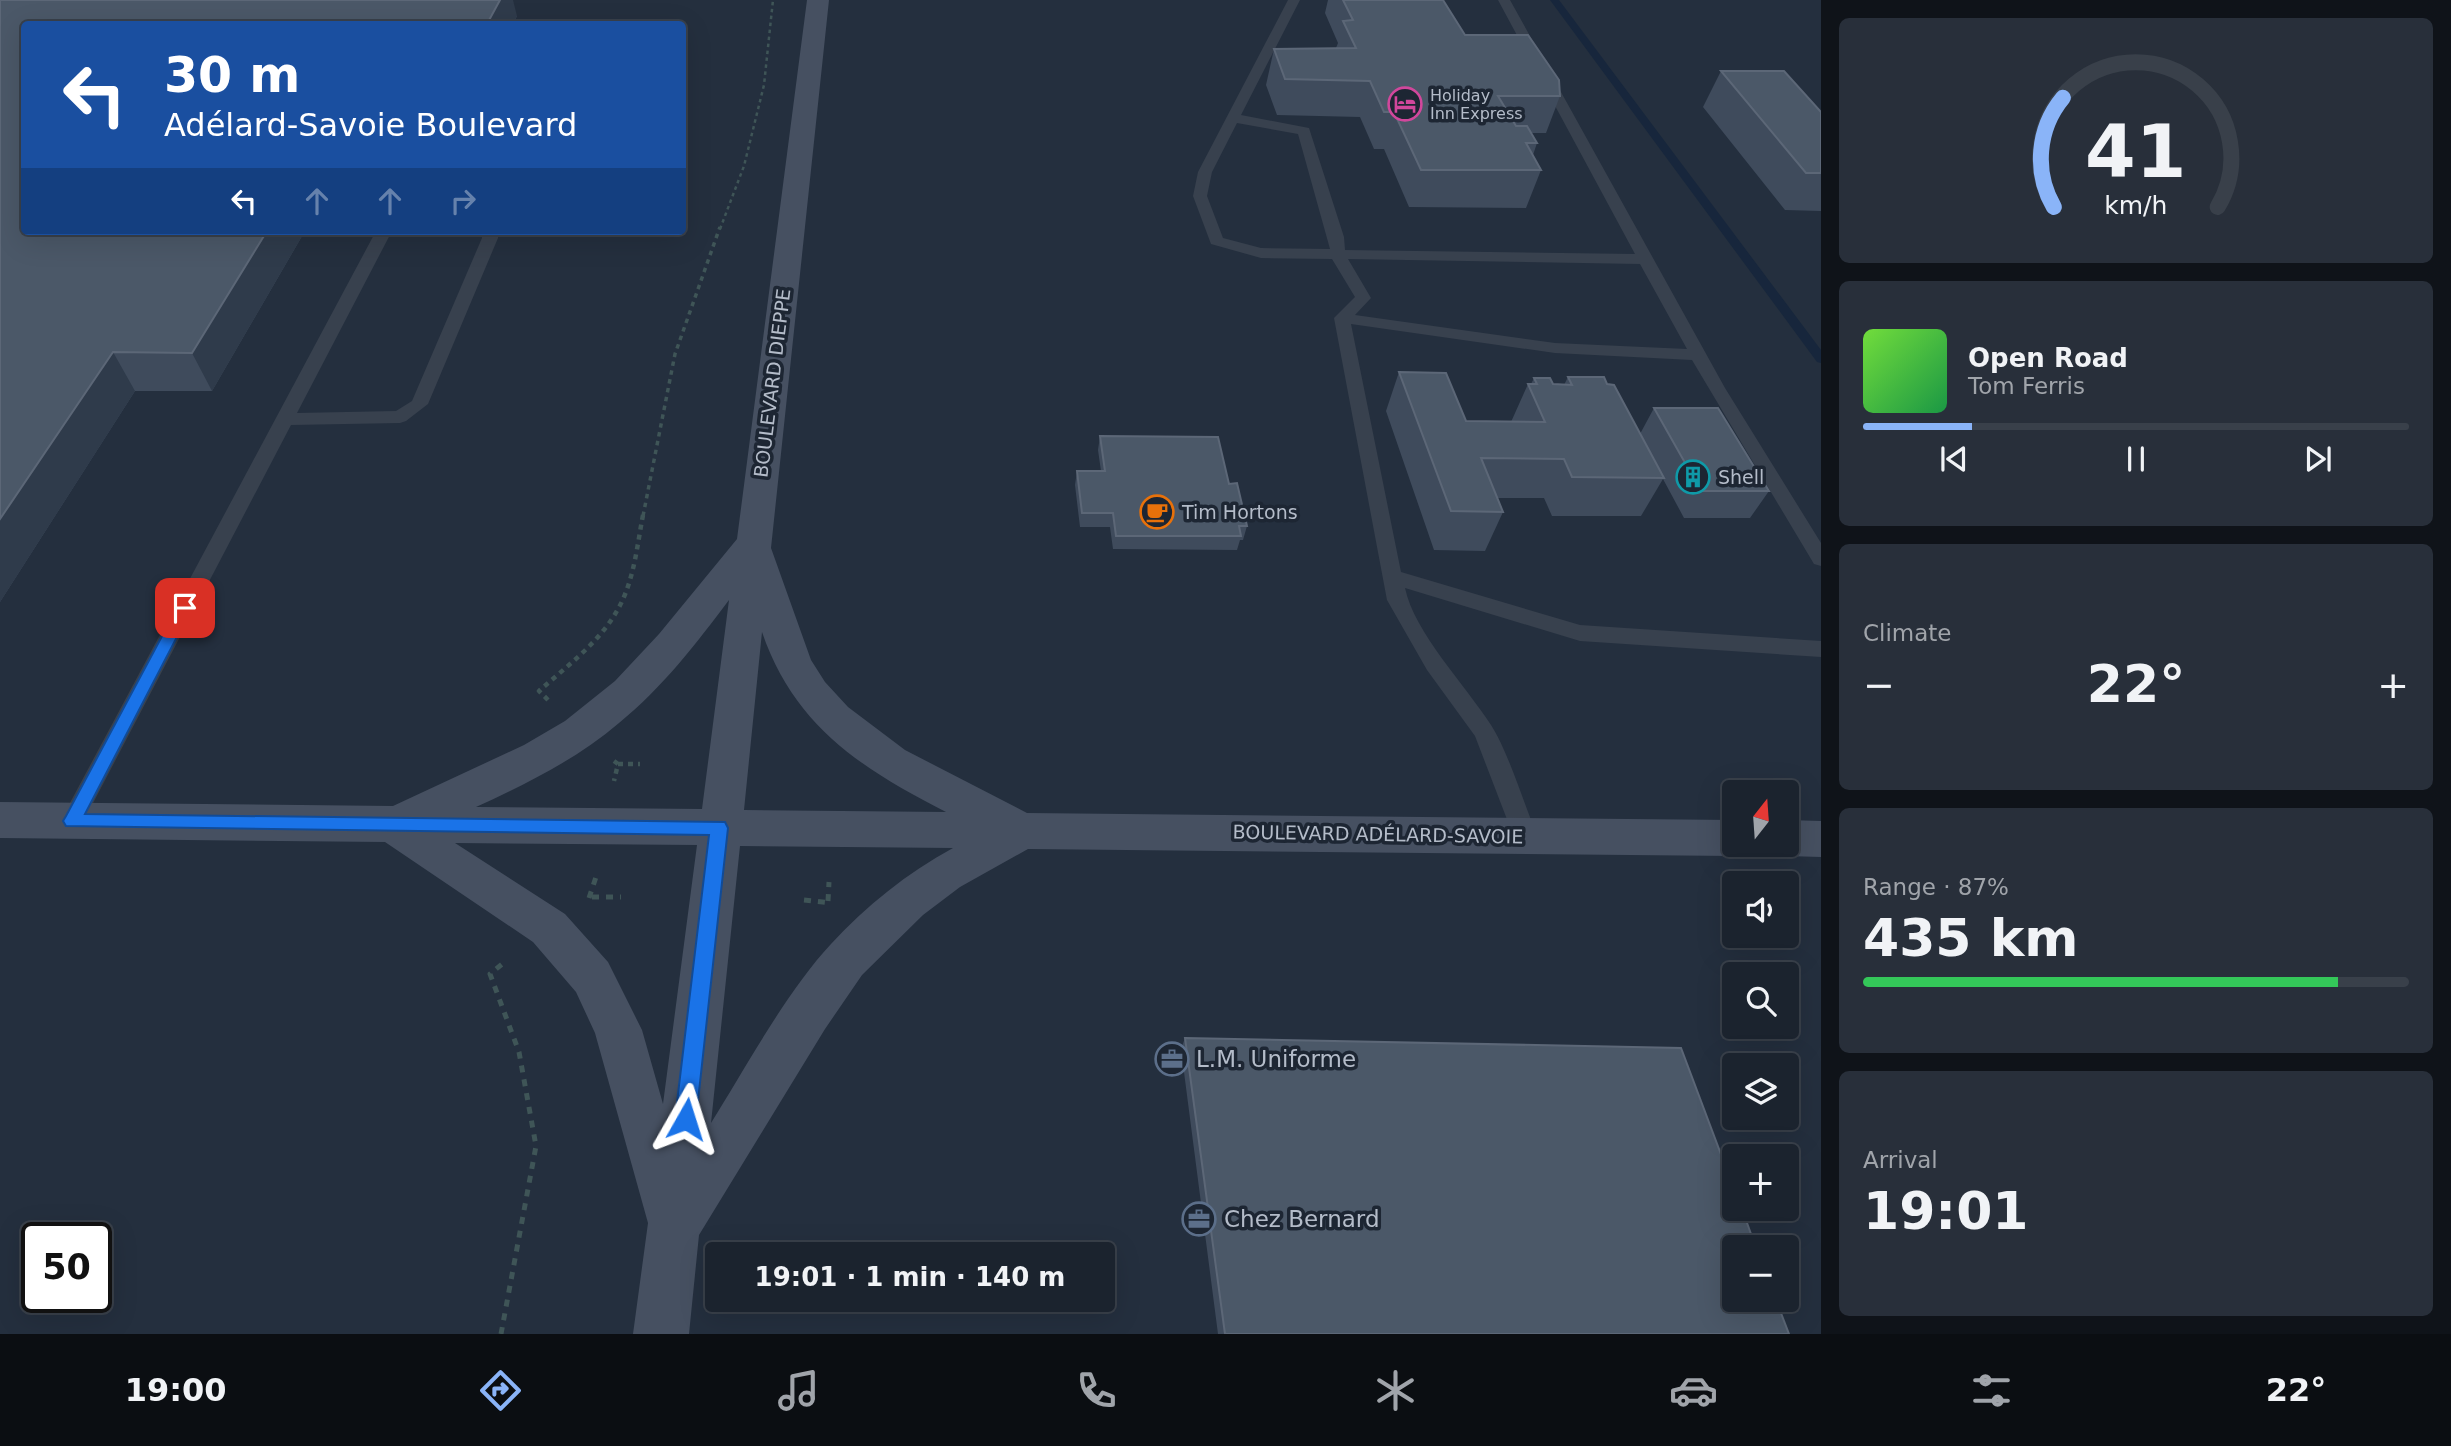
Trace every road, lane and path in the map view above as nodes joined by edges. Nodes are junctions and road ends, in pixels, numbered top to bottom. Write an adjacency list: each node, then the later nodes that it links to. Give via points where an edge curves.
1 (774, 0): 17 (path, via 764,85 747,153 676,354 632,573 618,609 590,646 539,691)
2 (818, 0): 13 (main road, BOULEVARD DIEPPE)
3 (1294, 0): 5 (lane)
4 (1504, 0): 9 (lane)
5 (1233, 118): 8 (lane, via 1304,131); 8 (lane, via 1205,172 1200,196 1216,241 1261,253)
6 (382, 235): 12 (lane)
7 (491, 235): 12 (lane, via 412,412 400,417)
8 (1338, 255): 9 (lane); 10 (lane, via 1363,298)
9 (1645, 259): 11 (lane)
10 (1342, 318): 11 (lane, via 1555,348); 15 (lane)
11 (1698, 355): 14 (lane)
12 (285, 419): 21 (lane)
13 (753, 544): 22 (main road, via 664,654 581,731 483,787); 23 (main road, BOULEVARD DIEPPE); 24 (main road, via 794,664 830,713 861,743)
14 (1821, 559)
15 (1393, 577): 16 (lane, via 1580,634); 25 (lane, via 1397,600 1434,664 1484,732)
16 (1821, 649)
17 (548, 700)
18 (618, 764): 19 (path)
19 (640, 764)
20 (0, 820): 21 (main road)
21 (72, 821): 22 (main road)
22 (392, 824): 23 (main road, BOULEVARD ADÉLARD-SAVOIE); 36 (main road, via 549,928 592,977 618,1030)
23 (719, 828): 24 (main road, BOULEVARD ADÉLARD-SAVOIE); 36 (main road)
24 (1022, 831): 25 (main road, BOULEVARD ADÉLARD-SAVOIE); 36 (main road, via 907,901 846,960)
25 (1525, 835): 26 (main road, BOULEVARD ADÉLARD-SAVOIE)
26 (1722, 838)
27 (1799, 838): 28 (main road)
28 (1821, 839)
29 (829, 882): 33 (path)
30 (592, 897): 31 (path)
31 (621, 897)
32 (804, 900): 33 (path)
33 (828, 901): 34 (path)
34 (836, 906)
35 (510, 957): 37 (path, via 490,974 519,1052 536,1146)
36 (673, 1229): 38 (main road)
37 (501, 1334)
38 (661, 1334)

